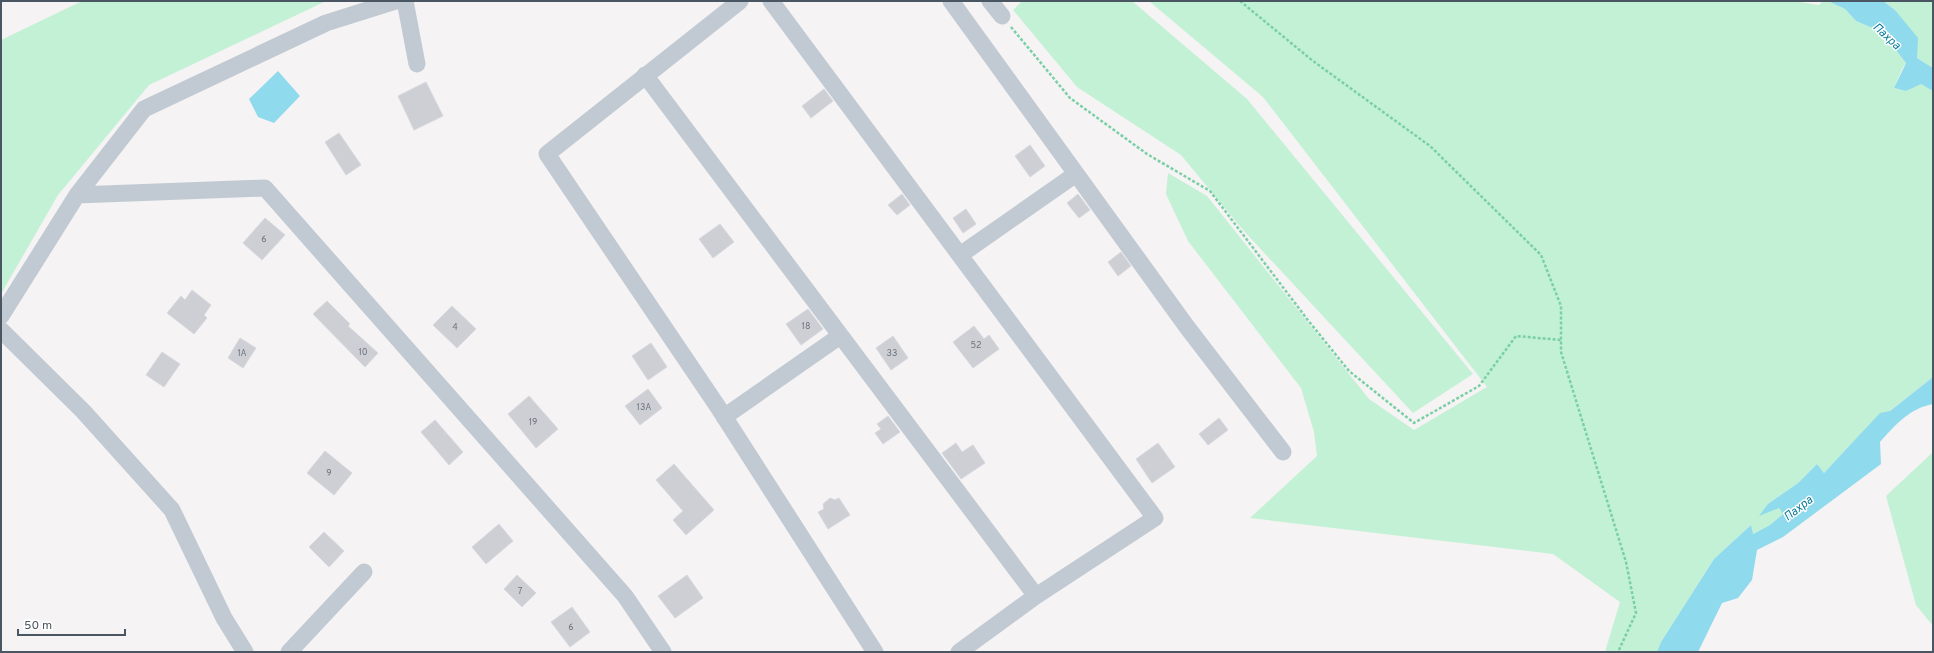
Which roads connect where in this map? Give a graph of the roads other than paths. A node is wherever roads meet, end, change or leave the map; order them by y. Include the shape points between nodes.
1 (396, 1) edge
2 (405, 1) edge
3 (740, 1) edge
4 (771, 1) edge
5 (951, 1) edge
6 (990, 1) edge
7 (1002, 16) road end
8 (417, 64) dead end
9 (645, 75) junction
10 (1076, 174) junction
11 (77, 195) junction
12 (960, 255) junction
13 (1, 316) edge
14 (1, 330) edge
15 (840, 336) junction
16 (724, 417) junction
17 (1283, 452) dead end
18 (364, 572) dead end
19 (1036, 596) junction
20 (245, 652) edge
21 (289, 652) edge
22 (663, 652) edge
23 (875, 652) edge
24 (959, 652) edge

1 - 11 street via 326,22 144,109
2 - 8 street
3 - 9 street
4 - 12 street
5 - 10 street
6 - 7 street
9 - 15 street
9 - 16 street via 547,154
10 - 12 street
10 - 17 street via 1187,327
11 - 13 street
11 - 22 street via 265,188 625,596
12 - 19 street via 1155,518
14 - 20 street via 83,412 172,510 224,618
15 - 16 street
15 - 19 street
16 - 23 street
18 - 21 street
19 - 24 street

